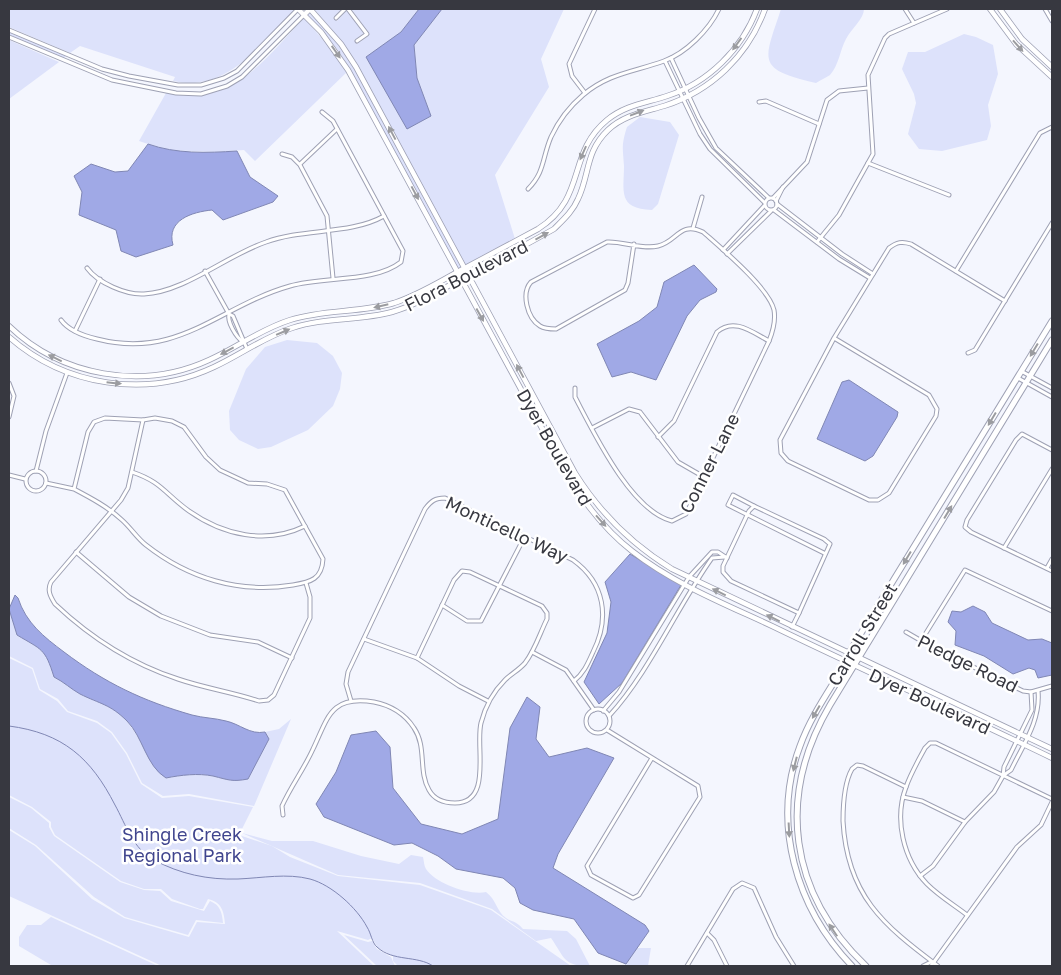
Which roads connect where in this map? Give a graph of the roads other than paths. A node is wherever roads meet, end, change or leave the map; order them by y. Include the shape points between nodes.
1 (298, 9) edge
2 (310, 9) edge
3 (347, 9) edge
4 (595, 9) edge
5 (718, 9) edge
6 (756, 9) edge
7 (765, 9) edge
8 (905, 9) edge
9 (948, 9) edge
10 (995, 9) edge
11 (1045, 9) edge
12 (304, 15) junction
13 (336, 18) dead end
14 (1052, 21) edge
15 (914, 23) junction
16 (9, 30) edge
17 (9, 37) edge
18 (357, 41) dead end
19 (258, 51) junction
20 (264, 57) junction
21 (671, 58) junction
22 (664, 61) junction
23 (1052, 67) edge
24 (677, 71) junction
25 (671, 74) junction
26 (1052, 78) edge
27 (212, 83) junction
28 (868, 88) junction
29 (686, 89) junction
30 (214, 91) junction
31 (679, 92) junction
32 (585, 94) junction
33 (688, 96) junction
34 (682, 99) junction
35 (759, 102) dead end
36 (322, 112) dead end
37 (698, 118) junction
38 (693, 121) junction
39 (819, 124) junction
40 (1052, 127) edge
41 (337, 129) junction
42 (282, 154) dead end
43 (731, 162) junction
44 (868, 163) junction
45 (300, 164) junction
46 (726, 166) junction
47 (528, 189) dead end
48 (949, 195) dead end
49 (702, 197) dead end
50 (774, 200) junction
51 (764, 204) junction
52 (772, 210) junction
53 (384, 216) junction
54 (1052, 223) edge
55 (693, 228) junction
56 (329, 229) junction
57 (821, 239) junction
58 (817, 242) junction
59 (634, 244) junction
60 (723, 250) junction
61 (727, 254) junction
62 (87, 268) dead end
63 (464, 268) junction
64 (204, 271) junction
65 (956, 271) junction
66 (457, 272) junction
67 (873, 274) junction
68 (468, 275) junction
69 (333, 278) junction
70 (870, 278) junction
71 (100, 279) junction
72 (461, 279) junction
73 (1005, 301) junction
74 (229, 314) junction
75 (61, 320) dead end
76 (1052, 321) edge
77 (9, 326) edge
78 (240, 328) junction
79 (75, 331) junction
80 (234, 331) junction
81 (9, 337) edge
82 (834, 338) junction
83 (1052, 340) edge
84 (770, 341) junction
85 (244, 342) junction
86 (248, 350) junction
87 (968, 353) dead end
88 (70, 364) junction
89 (1022, 371) junction
90 (67, 373) junction
91 (1030, 376) junction
92 (1017, 378) junction
93 (9, 383) edge
94 (1026, 383) junction
95 (575, 388) dead end
96 (1052, 388) edge
97 (1052, 397) edge
98 (530, 406) junction
99 (543, 414) junction
100 (9, 417) edge
101 (143, 420) junction
102 (592, 428) junction
103 (658, 437) junction
104 (1052, 450) edge
105 (1052, 469) edge
106 (36, 470) junction
107 (132, 472) junction
108 (9, 475) edge
109 (704, 478) junction
110 (25, 479) junction
111 (46, 483) junction
112 (74, 489) junction
113 (754, 506) junction
114 (112, 511) junction
115 (747, 515) junction
116 (305, 526) junction
117 (525, 536) junction
118 (1004, 548) junction
119 (76, 552) junction
120 (824, 554) junction
121 (726, 557) junction
122 (1052, 559) edge
123 (1047, 568) junction
124 (1052, 571) edge
125 (689, 577) junction
126 (695, 580) junction
127 (306, 583) junction
128 (685, 585) junction
129 (500, 586) junction
130 (692, 588) junction
131 (442, 605) junction
132 (1052, 611) edge
133 (799, 613) junction
134 (662, 621) junction
135 (669, 625) junction
136 (792, 627) junction
137 (906, 632) dead end
138 (364, 639) junction
139 (921, 641) junction
140 (532, 652) junction
141 (848, 654) junction
142 (292, 658) junction
143 (417, 658) junction
144 (859, 658) junction
145 (844, 661) junction
146 (854, 666) junction
147 (633, 668) junction
148 (640, 673) junction
149 (574, 681) junction
150 (1052, 686) edge
151 (1038, 691) junction
152 (1032, 692) junction
153 (351, 701) junction
154 (488, 701) junction
155 (594, 710) junction
156 (603, 711) junction
157 (609, 716) junction
158 (607, 730) junction
159 (1021, 734) junction
160 (1027, 737) junction
161 (1017, 741) junction
162 (1024, 744) junction
163 (1052, 749) edge
164 (652, 758) junction
165 (1052, 758) edge
166 (1003, 776) junction
167 (790, 781) junction
168 (799, 783) junction
169 (906, 787) junction
170 (903, 797) junction
171 (1052, 801) edge
172 (282, 815) dead end
173 (965, 822) junction
174 (920, 876) junction
175 (967, 916) junction
176 (706, 933) junction
177 (932, 962) junction
178 (687, 966) edge
179 (727, 966) edge
180 (794, 966) edge
181 (852, 966) edge
182 (866, 966) edge
183 (923, 966) edge
184 (931, 966) edge
185 (938, 966) edge

1 - 12 main road, Dyer Boulevard
1 - 19 street
2 - 12 main road
63 -> 2 main road, Dyer Boulevard via 356,67 341,44
3 - 13 street
3 - 18 street via 367,34
4 - 32 street via 569,64 572,76
5 - 21 street via 701,34
6 -> 29 main road, Flora Boulevard via 746,32 729,55
7 - 33 main road, Flora Boulevard via 752,38 734,62 713,81
8 - 15 street
9 - 15 street
10 - 23 main road
10 -> 26 main road via 1024,53
11 - 14 street
12 - 20 street
12 -> 66 main road, Dyer Boulevard via 348,70
15 - 28 street via 885,38 868,75
16 - 27 street via 115,73 178,85
17 - 30 street via 100,76 127,84 187,94
19 - 20 street
19 - 27 street via 237,71
20 - 30 street via 242,77
21 - 22 street
21 - 24 street
22 - 25 street
22 - 32 street via 618,74
24 - 25 street
24 - 29 street
25 - 31 street
27 - 30 street
28 - 39 street via 832,95 827,100
28 - 44 street via 874,148
29 - 31 main road, Flora Boulevard
29 - 33 street
31 - 34 street
31 -> 63 main road, Flora Boulevard via 633,106 606,121 585,148 571,192 558,214 538,229
32 - 47 street via 558,123 541,173
33 - 34 main road, Flora Boulevard
33 - 37 street
34 - 38 street
68 -> 34 main road, Flora Boulevard via 554,229 561,222 578,200 594,148 613,126 626,118
35 - 39 street via 766,101
36 - 41 street via 331,118
37 - 38 street
37 - 43 street via 716,148
38 - 46 street via 710,149
39 - 50 street via 808,162
40 - 65 street via 1040,133
41 - 45 street
41 - 53 street
42 - 45 street
43 - 46 street
43 - 50 street
44 - 48 street
44 - 57 street via 839,215
45 - 56 street via 325,212
46 - 51 street
49 - 55 street
50 - 51 street
50 - 52 street
50 - 57 street
51 - 52 street
51 - 60 street
52 - 58 street
52 - 61 street
53 - 56 street via 361,226
53 - 69 street via 403,251 401,262 368,275
54 - 73 street
55 - 59 street via 681,231 656,247
55 - 60 street, Conner Lane via 703,232
56 - 64 street via 266,241
56 - 69 street
57 - 58 street
57 - 67 street
58 - 70 street
59 - 59 street via 628,283 621,295 556,329 536,323 524,299 531,282 598,246 616,242
60 - 61 street, Conner Lane
61 - 84 street, Conner Lane via 768,298 775,319
62 - 71 street
63 - 66 main road, Flora Boulevard
63 - 68 main road, Dyer Boulevard
64 - 71 street via 173,287 147,294 131,293
64 - 74 street
65 - 67 street via 904,242 889,248
65 - 73 street
66 - 72 main road, Dyer Boulevard
66 -> 85 main road, Flora Boulevard via 405,299 373,308 326,311 299,317
67 - 70 street
68 - 72 main road, Flora Boulevard
99 -> 68 main road, Dyer Boulevard
69 - 74 street via 281,289
70 - 82 street
71 - 79 street
86 -> 72 main road, Flora Boulevard via 304,324 400,309
72 -> 98 main road, Dyer Boulevard
73 - 87 street via 975,350
74 - 78 street via 234,316
74 - 79 street via 190,333 155,343 115,342
74 - 80 street
75 - 79 street
76 -> 89 main road, Carroll Street
88 -> 77 main road, Flora Boulevard via 38,348
78 - 80 street
78 - 85 street
80 - 85 street
81 - 90 main road, Flora Boulevard via 36,357
82 - 82 street via 780,440 781,453 788,460 869,500 878,500 889,493 936,416 937,409 929,395
83 - 91 main road, Carroll Street
84 - 103 street via 735,324 716,332 674,421
84 - 109 street, Conner Lane
85 - 86 street
85 -> 88 main road, Flora Boulevard via 197,365 157,375 111,375
90 -> 86 main road, Flora Boulevard via 109,383 157,383 204,371
88 - 90 main road
89 - 91 street
89 - 92 main road, Carroll Street
90 - 106 street
91 - 94 main road, Carroll Street
91 - 96 street
92 - 94 street
92 -> 141 main road, Carroll Street
93 - 100 street via 14,396
94 - 97 street
144 -> 94 main road, Carroll Street
95 - 102 street, Conner Lane via 575,397
98 - 99 main road
98 -> 128 main road, Dyer Boulevard via 568,478 602,522 638,555
99 - 125 main road, Dyer Boulevard via 575,473 608,517 654,558
101 - 107 street
101 - 112 street via 105,418 94,422 88,432
101 - 116 street via 172,421 184,427 220,470 248,483 267,484 284,490
102 - 103 street via 623,411 634,409 646,417
102 - 109 street, Conner Lane via 624,481 662,519 672,521 686,514
103 - 109 street via 678,462
104 - 118 street via 1022,434 967,520 965,527
105 - 118 street
106 - 110 street
106 - 111 street via 44,475
107 - 114 street via 128,488
107 - 116 street via 151,478 188,510 227,530 269,536 290,533
108 - 110 street
110 - 111 street via 33,491 41,490
111 - 112 street
112 - 114 street
113 - 115 street
113 - 115 street via 733,495 728,505
113 - 120 street via 824,538 830,544
114 - 119 street
114 - 127 street via 144,544 208,580 258,588
115 - 120 street
115 - 121 street
116 - 127 street via 323,559 320,575
117 - 129 street
117 - 138 street, Monticello Way via 445,498 430,502
117 - 149 street, Monticello Way via 582,566 596,584 602,599 604,613 599,640 584,671
118 - 123 street
119 - 142 street via 129,597 161,616 210,635 258,642
119 - 142 street via 48,587 55,604 104,644 148,668 179,680 259,701 274,695
120 - 133 street via 820,570
121 - 125 street via 712,552
121 - 126 street via 712,558
121 - 133 street via 723,566 725,577
122 - 123 street
123 - 124 street
125 - 126 main road, Dyer Boulevard
125 - 128 street
126 - 130 street
136 -> 126 main road, Dyer Boulevard
127 - 142 street via 310,618
128 - 130 main road, Dyer Boulevard
128 - 134 street
129 - 131 street via 462,571
129 - 131 street via 482,621 467,621
129 - 140 street via 542,606 547,613
130 - 135 street
130 - 145 main road, Dyer Boulevard
131 - 143 street
132 - 139 street via 964,570
133 - 136 street
134 - 135 street
134 - 147 street
135 - 148 street
136 - 141 main road, Dyer Boulevard
137 - 139 street, Pledge Road
138 - 143 street
138 - 153 street, Monticello Way via 347,677
139 - 152 street, Pledge Road via 1015,687
140 - 149 street via 559,665
140 - 154 street
141 - 144 main road, Dyer Boulevard
141 - 145 main road, Carroll Street
143 - 154 street via 458,686
144 - 146 main road, Carroll Street
144 - 159 main road, Dyer Boulevard
145 - 146 main road, Dyer Boulevard
145 -> 167 main road, Carroll Street via 806,730
146 - 161 main road, Dyer Boulevard
146 - 168 main road, Carroll Street via 820,723
147 - 148 street
147 - 156 street
148 - 157 street
149 - 155 street
150 - 151 street, Pledge Road
151 - 152 street, Pledge Road
151 - 160 street, Pledge Road via 1038,712
152 - 159 street, Pledge Road via 1032,710
153 - 154 street via 386,705 409,721 419,735 425,782 430,792 441,801 457,803 474,794 479,785 479,734
153 - 172 street via 333,710 324,720 313,750 282,806
155 - 156 street
155 - 158 street via 585,717 586,724 595,732
156 - 157 street
157 - 158 street
158 - 164 street
159 - 160 main road, Dyer Boulevard
159 - 161 street, Pledge Road
160 - 162 street, Pledge Road
160 - 163 main road, Dyer Boulevard
161 - 162 main road, Dyer Boulevard
161 - 166 street, Pledge Road via 1004,766
162 - 165 main road, Dyer Boulevard
162 - 166 street, Pledge Road via 1011,770
164 - 164 street via 698,786 700,793 639,895 633,898 592,875 587,866
166 - 169 street via 933,743 925,748
166 - 171 street
166 - 173 street via 994,792
167 - 168 main road
167 -> 181 main road, Carroll Street via 789,837 797,877 824,932
182 -> 168 main road, Carroll Street via 833,929 808,881 797,821
169 - 170 street
169 - 177 street via 863,766 854,767 844,800 845,842 854,874 872,908 891,930
170 - 173 street via 922,801
170 - 174 street via 900,819 903,840
171 - 175 street via 1041,825 1017,847
173 - 174 street via 933,866
174 - 175 street
175 - 177 street
176 - 178 street
176 - 179 street via 714,940
176 - 180 street via 738,883 748,884 754,888 776,937
177 - 183 street
177 - 184 street
177 - 185 street

